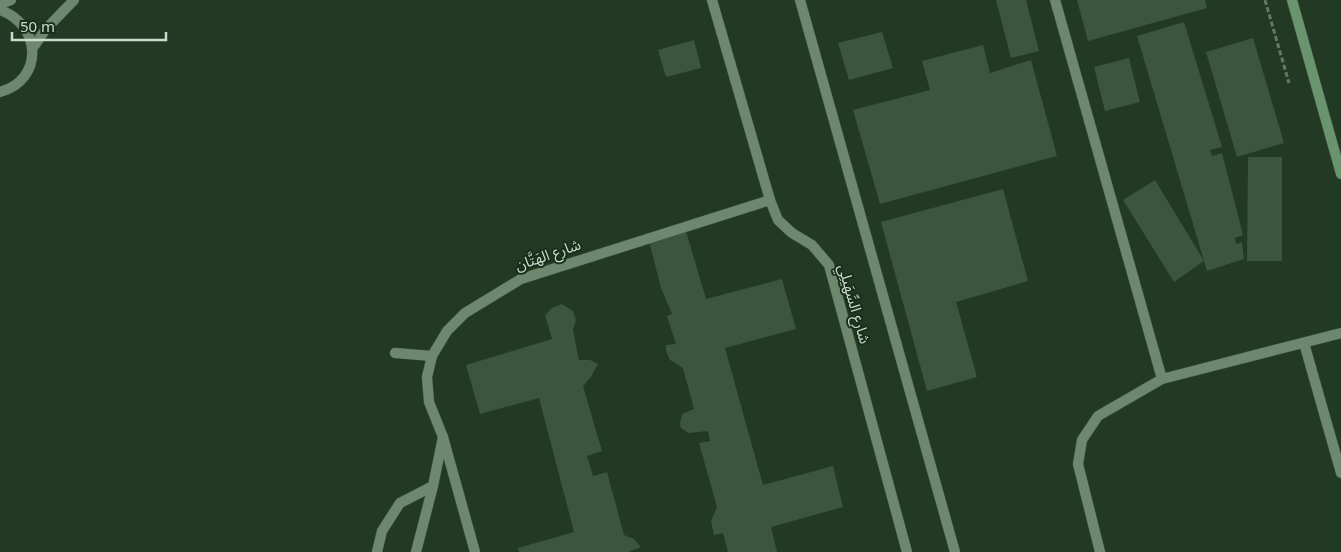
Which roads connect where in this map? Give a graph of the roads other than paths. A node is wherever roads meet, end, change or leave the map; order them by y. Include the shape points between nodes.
1 (11, 0) edge
2 (74, 0) edge
3 (712, 0) edge
4 (800, 0) edge
5 (1055, 0) edge
6 (1292, 0) edge
7 (0, 4) edge
8 (0, 10) edge
9 (32, 49) junction
10 (1, 93) edge
11 (1341, 174) edge
12 (770, 200) junction
13 (1341, 333) edge
14 (1304, 343) junction
15 (394, 353) dead end
16 (432, 356) junction
17 (1162, 379) junction
18 (442, 437) junction
19 (1341, 473) edge
20 (433, 486) junction
21 (377, 552) edge
22 (416, 552) edge
23 (475, 552) edge
24 (907, 552) edge
25 (955, 552) edge
26 (1100, 552) edge

1 - 7 street
2 - 9 street
3 - 12 street, شارع السِّهَيلِي
4 - 25 street
5 - 17 street
6 - 11 main road
8 - 9 street via 22,24
9 - 10 street via 25,76
12 - 16 street, شارع الهَتَّان via 521,279 465,313 447,331
12 - 24 street, شارع السِّهَيلِي via 778,220 812,245 828,265
13 - 14 street
14 - 17 street
14 - 19 street
15 - 16 street
16 - 18 street, شارع الهَتَّان via 427,377 429,402
17 - 26 street via 1098,416 1082,440 1078,464
18 - 20 street
18 - 23 street, شارع الهَتَّان
20 - 21 street via 400,503 382,531
20 - 22 street

